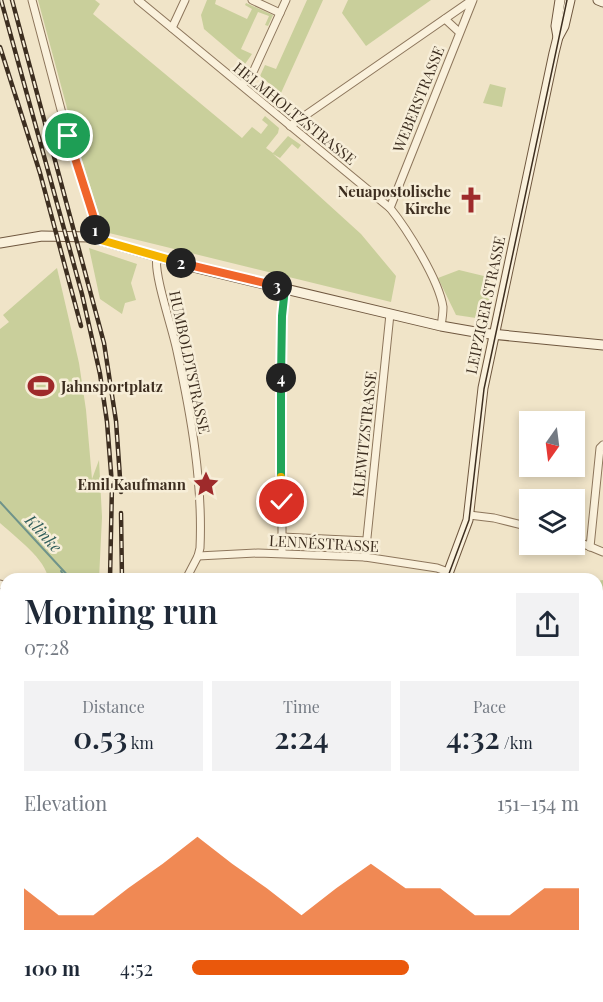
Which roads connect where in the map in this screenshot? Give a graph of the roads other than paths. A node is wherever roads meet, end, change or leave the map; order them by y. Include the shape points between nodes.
1 (32, 0) edge
2 (138, 0) edge
3 (185, 0) edge
4 (252, 0) edge
5 (286, 0) edge
6 (472, 0) edge
7 (560, 0) edge
8 (570, 0) edge
9 (598, 0) edge
10 (603, 2) edge
11 (280, 13) junction
12 (445, 19) junction
13 (172, 28) junction
14 (459, 32) junction
15 (558, 37) junction
16 (242, 85) junction
17 (290, 126) junction
18 (390, 208) junction
19 (94, 238) junction
20 (0, 243) edge
21 (157, 257) junction
22 (285, 288) junction
23 (390, 314) junction
24 (441, 326) junction
25 (494, 333) junction
26 (603, 345) edge
27 (603, 445) edge
28 (469, 514) junction
29 (519, 524) edge
30 (282, 537) junction
31 (367, 541) junction
32 (585, 545) edge
33 (590, 547) junction
34 (603, 552) edge
35 (282, 554) junction
36 (198, 556) junction
37 (365, 557) junction
38 (189, 573) edge
39 (443, 573) edge
40 (448, 573) edge

1 - 19 street via 95,221
2 - 13 street, HELMHOLTZSTRASSE
3 - 13 street
4 - 11 street
5 - 11 street
6 - 12 street
6 - 14 street, WEBERSTRASSE
7 - 15 main road, LEIPZIGER STRASSE
8 - 15 main road, LEIPZIGER STRASSE
9 - 10 main road
11 - 16 street via 254,70
12 - 14 street
12 - 17 street
13 - 16 street, HELMHOLTZSTRASSE
14 - 18 street, WEBERSTRASSE
15 - 25 main road, LEIPZIGER STRASSE
16 - 17 street, HELMHOLTZSTRASSE
17 - 18 street, HELMHOLTZSTRASSE
18 - 24 street, HELMHOLTZSTRASSE via 428,270 442,306
19 - 20 main road via 42,236
19 - 21 main road
21 - 22 main road
21 - 36 street, HUMBOLDTSTRASSE via 192,431 199,489
22 - 23 main road
22 - 30 street
23 - 24 main road
23 - 31 street, KLEWITZSTRASSE
24 - 25 main road
25 - 26 main road
25 - 28 main road, LEIPZIGER STRASSE via 481,398
27 - 33 street
28 - 29 street
28 - 40 main road, LEIPZIGER STRASSE
30 - 31 street, LENNÉSTRASSE
30 - 35 street
31 - 37 street, KLEWITZSTRASSE
32 - 33 street
33 - 34 street
35 - 36 street, LENNÉSTRASSE
35 - 37 street, LENNÉSTRASSE
36 - 38 street, HUMBOLDTSTRASSE
37 - 39 street, LENNÉSTRASSE via 437,568

